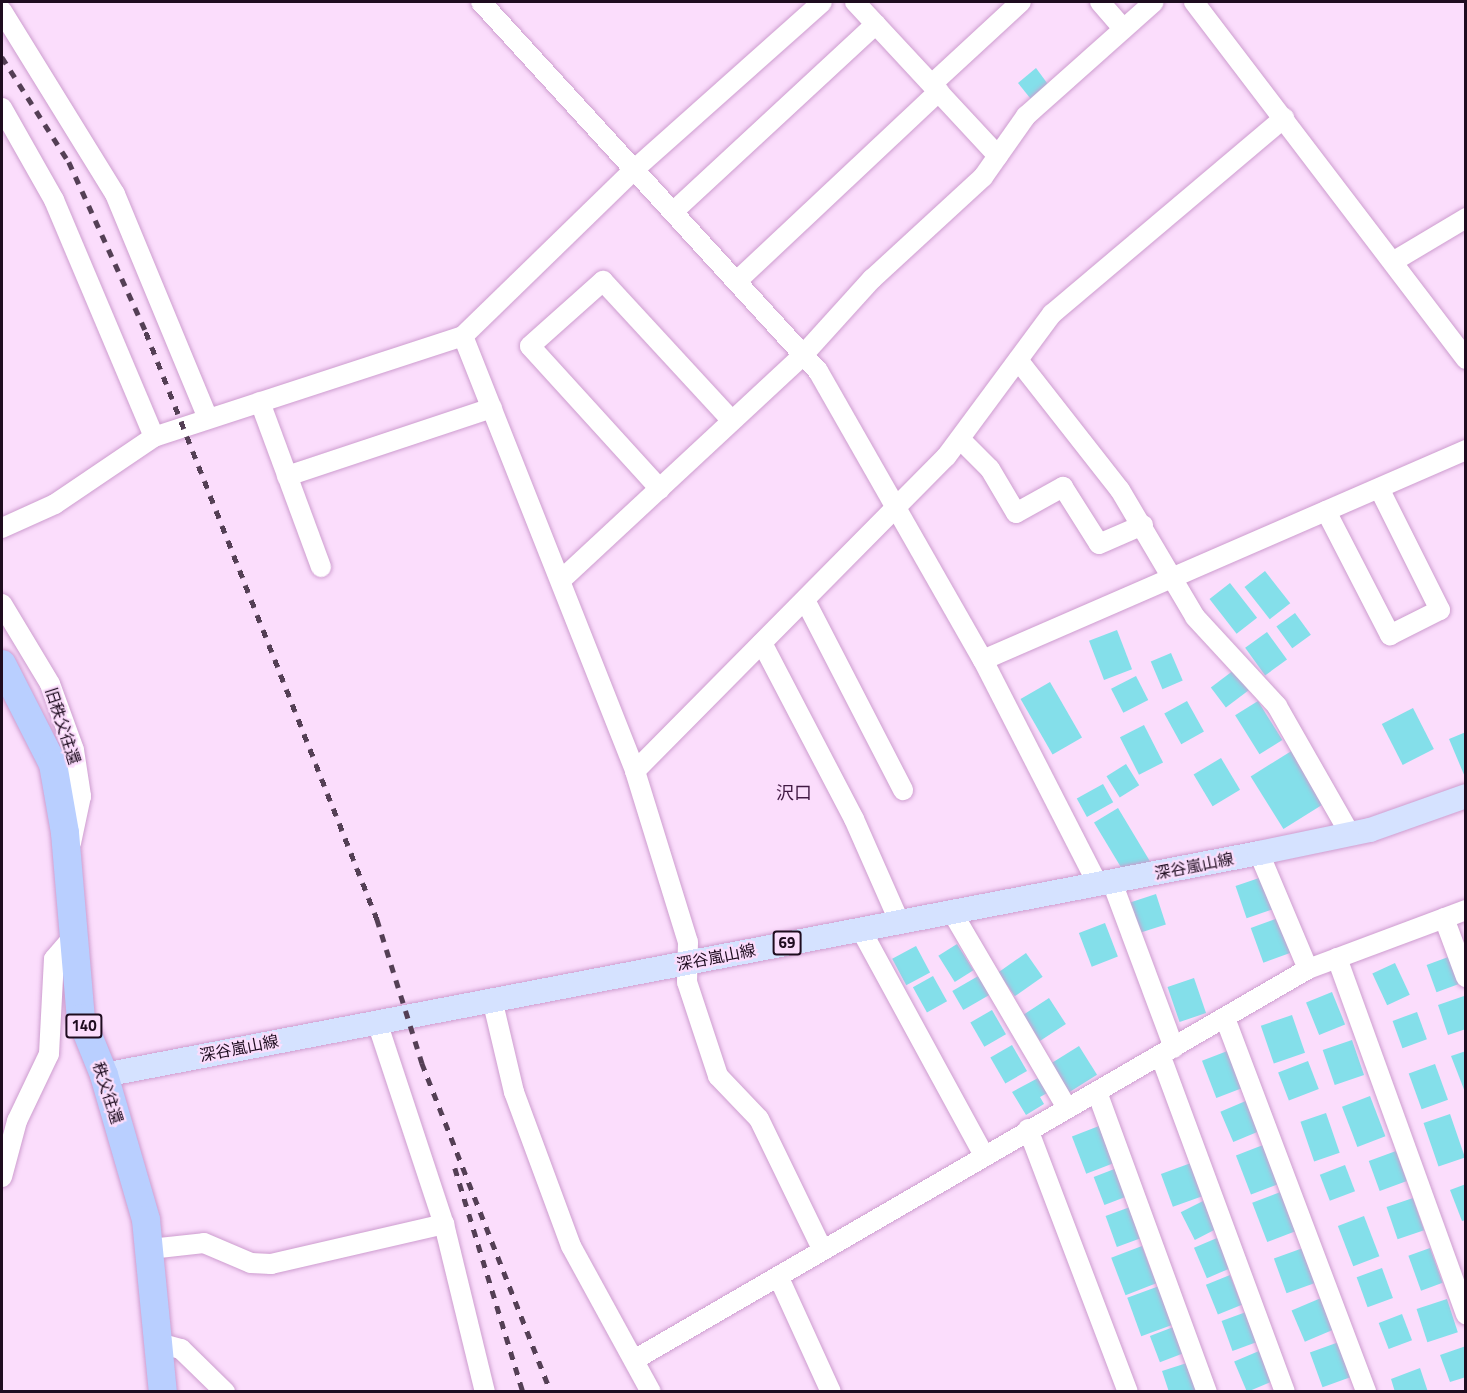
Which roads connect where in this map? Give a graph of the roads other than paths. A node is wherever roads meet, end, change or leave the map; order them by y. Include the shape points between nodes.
1 (481, 2) edge
2 (822, 2) edge
3 (855, 2) edge
4 (1021, 2) edge
5 (1100, 2) edge
6 (1154, 2) edge
7 (1194, 2) edge
8 (2, 11) edge
9 (876, 24) junction
10 (1123, 28) junction
11 (935, 88) junction
12 (1284, 118) junction
13 (4, 119) edge
14 (998, 156) junction
15 (636, 168) junction
16 (674, 211) junction
17 (1466, 218) edge
18 (1394, 261) junction
19 (737, 281) junction
20 (463, 336) junction
21 (803, 355) junction
22 (1466, 359) edge
23 (1018, 360) junction
24 (260, 402) junction
25 (492, 408) junction
26 (208, 419) junction
27 (732, 421) junction
28 (154, 437) junction
29 (960, 439) junction
30 (1466, 450) edge
31 (287, 476) junction
32 (1379, 488) junction
33 (660, 489) junction
34 (893, 511) junction
35 (1326, 511) junction
36 (1143, 525) junction
37 (2, 528) edge
38 (321, 567) dead end
39 (1176, 576) junction
40 (561, 580) junction
41 (805, 600) junction
42 (2, 604) edge
43 (762, 643) junction
44 (983, 660) junction
45 (2, 664) edge
46 (635, 771) junction
47 (903, 790) dead end
48 (1466, 796) edge
49 (1350, 834) junction
50 (1259, 853) junction
51 (67, 859) junction
52 (1105, 883) junction
53 (1466, 910) edge
54 (952, 912) junction
55 (1444, 918) junction
56 (899, 921) junction
57 (860, 928) junction
58 (73, 937) junction
59 (1337, 958) junction
60 (688, 962) junction
61 (1308, 969) junction
62 (1466, 977) edge
63 (492, 999) junction
64 (1224, 1018) junction
65 (377, 1022) junction
66 (1168, 1052) junction
67 (104, 1074) junction
68 (1096, 1092) junction
69 (1067, 1108) junction
70 (1028, 1129) junction
71 (983, 1154) junction
72 (2, 1177) edge
73 (444, 1224) junction
74 (150, 1249) junction
75 (822, 1249) junction
76 (778, 1278) junction
77 (1466, 1314) edge
78 (162, 1344) junction
79 (634, 1360) junction
80 (163, 1392) edge
81 (225, 1392) edge
82 (485, 1392) edge
83 (651, 1392) edge
84 (831, 1392) edge
85 (1128, 1392) edge
86 (1207, 1392) edge
87 (1285, 1392) edge
88 (1366, 1392) edge

1 - 15 street
2 - 15 street
3 - 9 street
4 - 11 street
5 - 10 street
6 - 10 street
7 - 12 street
8 - 26 street via 115,194
9 - 11 street
9 - 16 street
10 - 14 street via 1026,116
11 - 14 street
11 - 19 street
12 - 18 street
12 - 23 street via 1052,314
13 - 28 street via 54,200
14 - 21 street via 983,177 872,279
15 - 16 street
15 - 20 street
16 - 19 street
17 - 18 street
18 - 22 street
19 - 21 street
20 - 24 street
20 - 25 street
21 - 27 street
21 - 34 street via 818,371
23 - 29 street
23 - 36 street
24 - 26 street
24 - 31 street
25 - 31 street
25 - 40 street
26 - 28 street
27 - 33 street
27 - 33 street via 603,281 530,346
28 - 37 street via 55,504
29 - 34 street
29 - 36 street via 990,469 1016,513 1063,486 1099,544
30 - 32 street
31 - 38 street
32 - 35 street
32 - 35 street via 1440,610 1390,635
33 - 40 street
34 - 41 street
34 - 44 street
35 - 39 street
36 - 39 street
39 - 44 street
39 - 49 street via 1195,616 1277,706
40 - 46 street
41 - 43 street
41 - 47 street
42 - 51 street, 旧秩父往還 via 50,684 74,750 81,796
43 - 46 street
43 - 56 street via 854,819
44 - 52 street
45 - 51 highway, 秩父往還 / 140 via 53,764
46 - 60 street via 688,942
48 - 49 main road, 深谷嵐山線 / 69
49 - 50 main road, 深谷嵐山線 / 69
50 - 52 main road, 深谷嵐山線 / 69
50 - 61 street
51 - 58 highway, 秩父往還 / 140
52 - 54 main road, 深谷嵐山線 / 69
52 - 66 street
53 - 55 street
54 - 56 main road, 深谷嵐山線 / 69
54 - 69 street
55 - 59 street
55 - 62 street
56 - 57 main road, 深谷嵐山線 / 69
57 - 60 main road, 深谷嵐山線 / 69
57 - 71 street
58 - 67 highway, 秩父往還 / 140 via 81,1018
58 - 72 street via 54,959 49,1054 17,1121
59 - 61 street
59 - 77 street
60 - 63 main road, 深谷嵐山線 / 69
60 - 75 street via 687,982 718,1076 759,1119
61 - 64 street
63 - 65 main road, 深谷嵐山線 / 69
63 - 79 street via 513,1092 571,1246
64 - 66 street
64 - 88 street
65 - 67 main road, 深谷嵐山線 / 69
65 - 73 street
66 - 68 street
66 - 87 street
67 - 74 highway, 秩父往還 / 140
68 - 69 street
68 - 86 street
69 - 70 street
70 - 71 street
70 - 85 street
71 - 75 street
73 - 74 street via 271,1263 251,1263 204,1243
73 - 82 street
74 - 78 highway, 秩父往還 / 140
75 - 76 street
76 - 79 street
76 - 84 street
78 - 80 highway, 秩父往還 / 140
78 - 81 street via 181,1349
79 - 83 street

